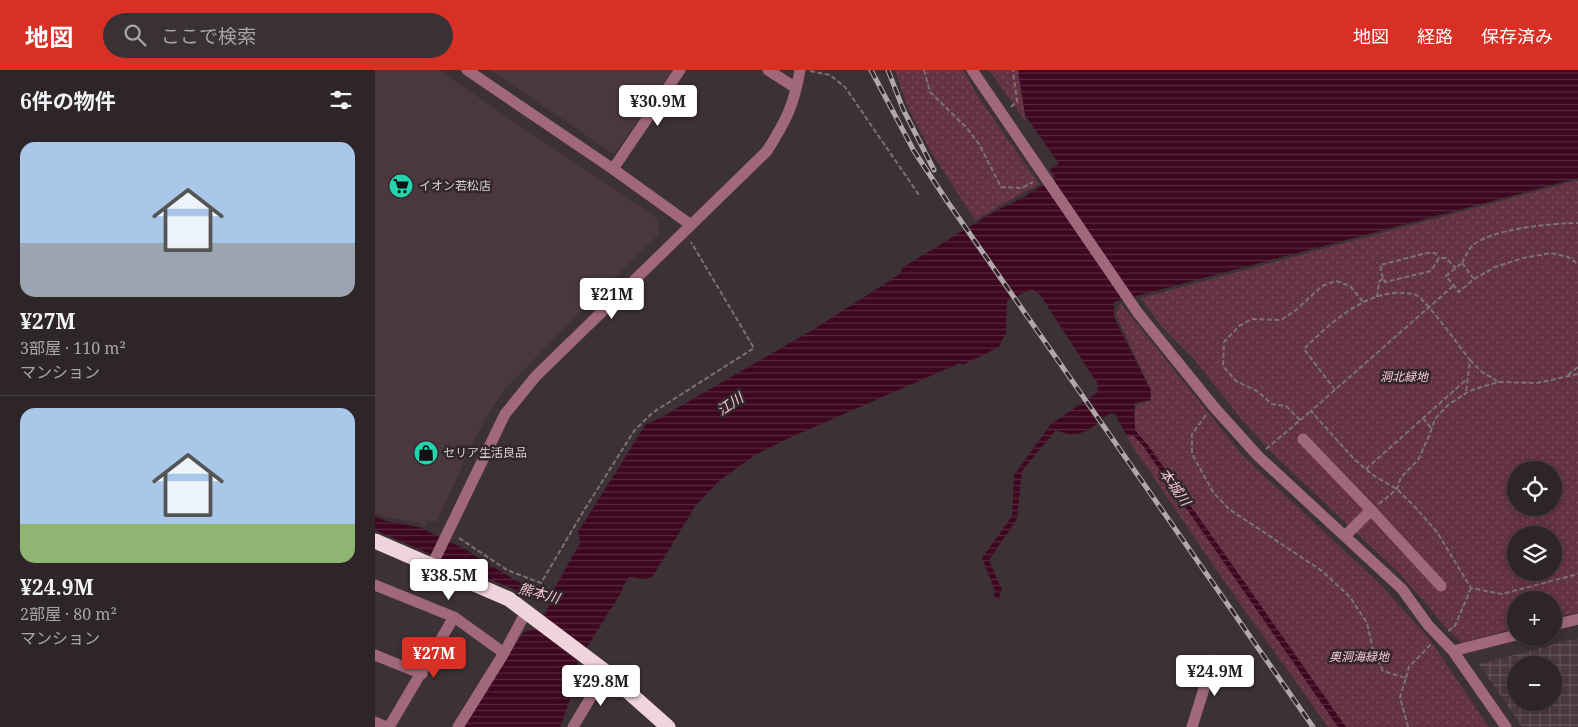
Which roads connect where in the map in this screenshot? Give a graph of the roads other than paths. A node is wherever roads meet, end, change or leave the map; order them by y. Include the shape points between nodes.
1 (467, 70) edge
2 (680, 70) edge
3 (768, 70) edge
4 (800, 70) edge
5 (972, 70) edge
6 (796, 88) junction
7 (613, 169) junction
8 (691, 225) junction
9 (1303, 439) dead end
10 (1371, 510) junction
11 (1345, 536) junction
12 (375, 541) edge
13 (432, 565) junction
14 (375, 585) edge
15 (1441, 586) dead end
16 (529, 614) junction
17 (454, 617) junction
18 (1578, 619) edge
19 (1562, 623) edge
20 (1507, 637) edge
21 (1453, 651) junction
22 (504, 653) junction
23 (375, 655) edge
24 (1213, 660) dead end
25 (603, 670) junction
26 (421, 674) junction
27 (375, 722) edge
28 (388, 727) edge
29 (458, 727) edge
30 (573, 727) edge
31 (668, 727) edge
32 (1192, 727) edge
33 (1506, 727) edge

1 - 7 street
2 - 7 street
3 - 6 street
4 - 6 street
5 - 11 street via 1038,179 1214,407 1258,456
6 - 8 street via 782,128 767,150
7 - 8 street
8 - 13 street via 536,376 505,414
9 - 10 street
10 - 11 street
10 - 15 street
11 - 21 street via 1402,589 1428,625
12 - 13 highway
13 - 16 highway via 509,598
14 - 17 street
16 - 22 street
16 - 25 highway
17 - 22 street
17 - 26 street
18 - 19 street
20 - 21 street
21 - 33 street
22 - 29 street
23 - 26 street
24 - 32 street
25 - 30 street
25 - 31 highway
26 - 28 street
27 - 28 street

